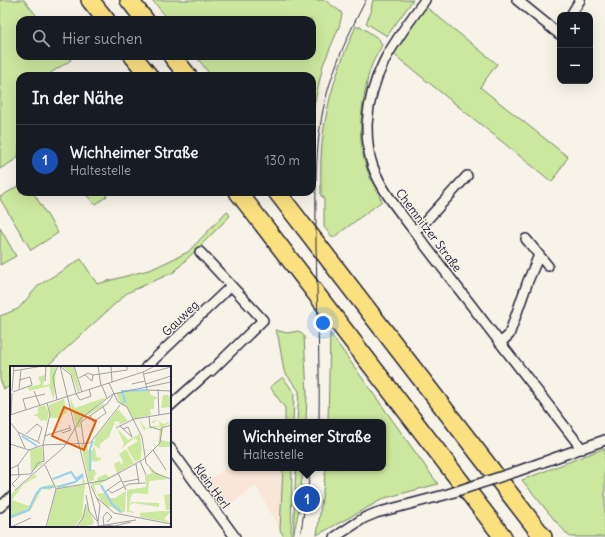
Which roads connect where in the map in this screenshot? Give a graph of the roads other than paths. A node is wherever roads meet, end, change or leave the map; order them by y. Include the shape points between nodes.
1 (90, 0) edge
2 (129, 0) edge
3 (425, 0) edge
4 (517, 0) edge
5 (580, 0) edge
6 (573, 12) edge
7 (103, 16) edge
8 (142, 16) edge
9 (557, 32) edge
10 (136, 60) edge
11 (175, 60) edge
12 (146, 72) edge
13 (185, 72) edge
14 (467, 176) dead end
15 (241, 196) edge
16 (280, 196) edge
17 (414, 231) junction
18 (526, 239) dead end
19 (200, 252) dead end
20 (539, 255) junction
21 (548, 266) dead end
22 (231, 286) junction
23 (500, 343) junction
24 (147, 366) edge
25 (171, 405) edge
26 (605, 440) edge
27 (171, 449) edge
28 (582, 449) junction
29 (10, 498) edge
30 (0, 507) edge
31 (236, 537) edge
32 (335, 537) edge
33 (503, 537) edge
34 (543, 537) edge

1 - 7 highway
2 - 8 highway
3 - 17 street, Chemnitzer Straße via 380,67 368,109 367,137 373,167 388,197
4 - 9 street
5 - 6 street
10 - 12 highway
11 - 13 highway
14 - 17 street
15 - 33 highway
16 - 34 highway
17 - 23 street, Chemnitzer Straße
18 - 20 street
19 - 22 street
20 - 21 street
20 - 23 street via 509,335
22 - 24 street, Gauweg
22 - 25 street via 263,320 211,371
23 - 28 street, Chemnitzer Straße
26 - 28 street
27 - 31 street, Klein Herl
28 - 32 street, bridge via 448,494 376,513
29 - 30 street

